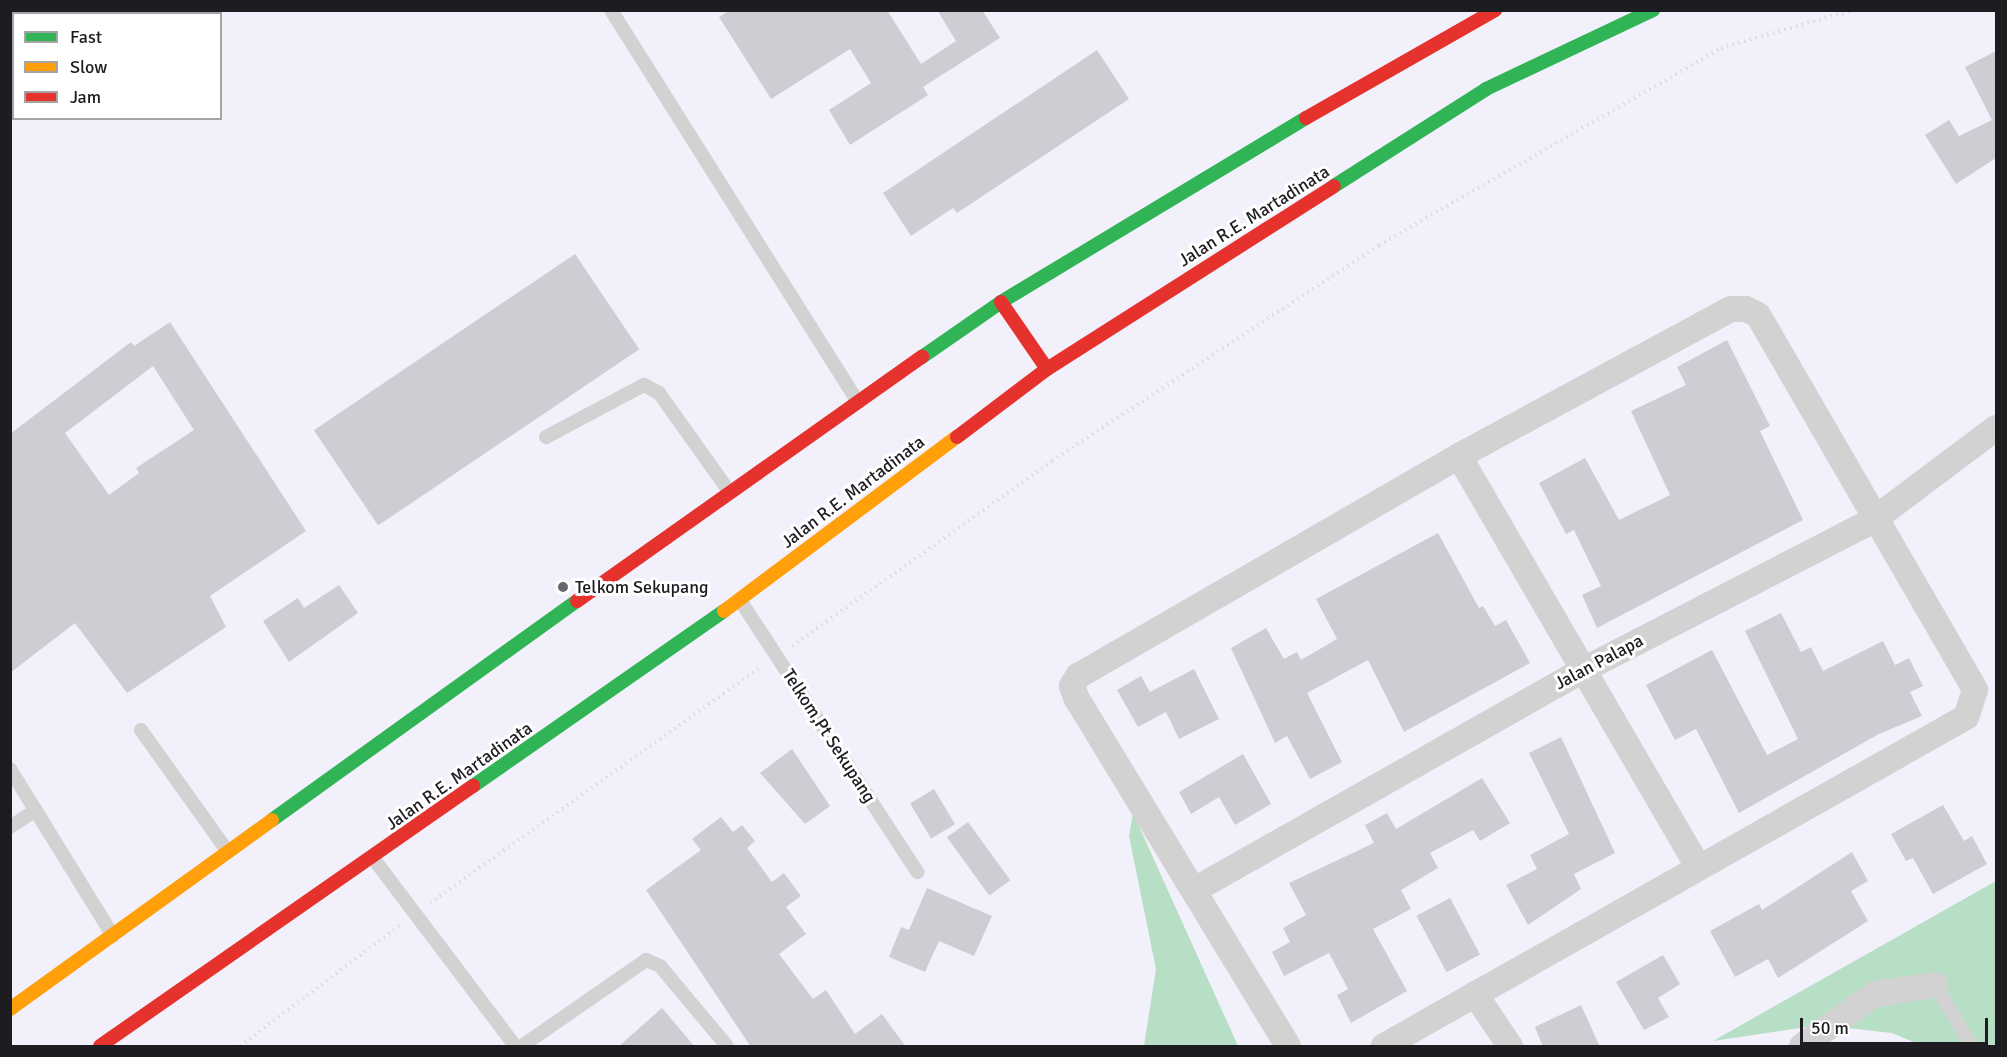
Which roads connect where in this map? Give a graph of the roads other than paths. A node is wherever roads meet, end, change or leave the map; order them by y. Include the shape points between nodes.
1 (611, 10) edge
2 (1495, 10) edge
3 (1653, 10) edge
4 (1001, 302) junction
5 (1047, 369) junction
6 (857, 400) junction
7 (1996, 428) edge
8 (546, 437) dead end
9 (1460, 456) junction
10 (729, 490) junction
11 (1872, 521) junction
12 (740, 600) junction
13 (1585, 669) junction
14 (141, 730) dead end
15 (10, 769) edge
16 (36, 810) junction
17 (10, 827) edge
18 (228, 852) junction
19 (373, 858) junction
20 (1697, 866) junction
21 (917, 873) dead end
22 (1196, 889) junction
23 (113, 936) junction
24 (1935, 985) joint
25 (1475, 994) junction
26 (10, 1009) edge
27 (100, 1047) edge
28 (514, 1047) edge
29 (522, 1047) edge
30 (727, 1047) edge
31 (1288, 1047) edge
32 (1384, 1047) edge
33 (1510, 1047) edge
34 (1802, 1047) edge
35 (1972, 1047) edge

1 - 6 lane
2 - 4 highway via 1447,33
3 - 5 highway, Jalan R.E. Martadinata via 1486,89
4 - 5 highway
4 - 6 highway
5 - 12 highway, Jalan R.E. Martadinata
6 - 10 highway
7 - 11 street, Jalan Palapa
8 - 10 lane via 644,385 659,393
9 - 11 street via 1731,309 1746,309 1758,315
9 - 13 street
9 - 22 street via 1078,676 1072,686 1076,697
10 - 18 highway
11 - 13 street, Jalan Palapa
11 - 20 street via 1975,690 1966,717
12 - 19 highway, Jalan R.E. Martadinata
12 - 21 lane, Telkom,Pt Sekupang
13 - 20 street
13 - 22 street, Jalan Palapa
14 - 18 lane
15 - 16 lane
16 - 17 lane
16 - 23 lane
18 - 23 highway
19 - 27 highway, Jalan R.E. Martadinata
19 - 28 lane via 412,916
20 - 25 street
22 - 31 street
23 - 26 highway
24 - 34 street via 1875,994
24 - 35 lane
25 - 32 street
25 - 33 street
29 - 30 lane via 646,960 660,966

